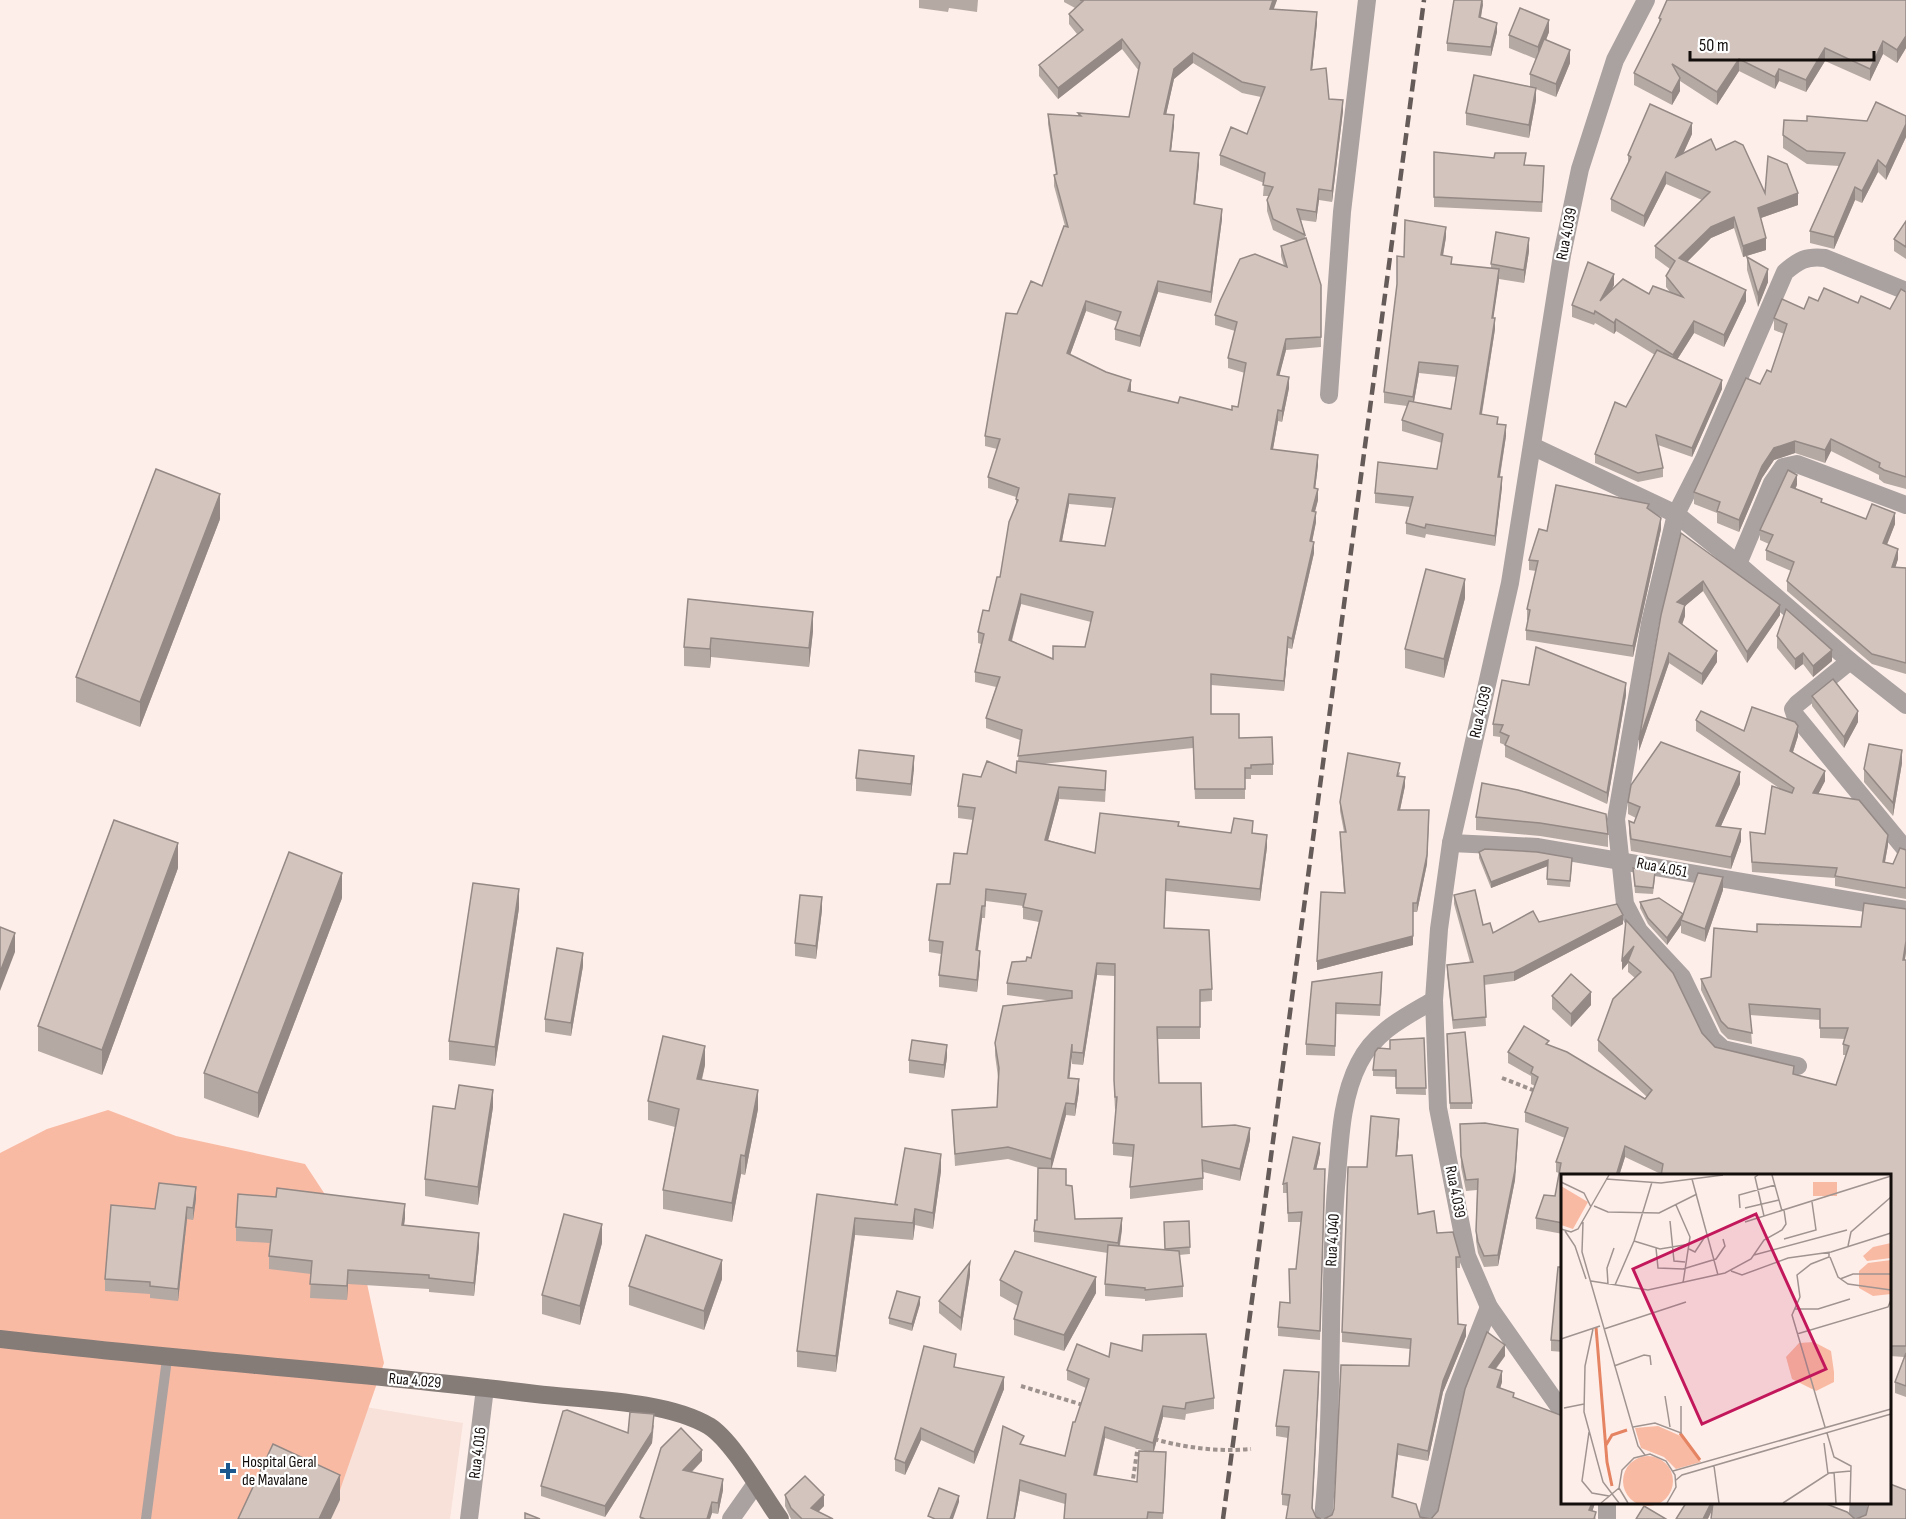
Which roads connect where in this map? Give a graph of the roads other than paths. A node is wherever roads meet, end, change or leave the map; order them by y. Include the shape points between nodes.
1 (1367, 0) edge
2 (1646, 0) edge
3 (1906, 291) edge
4 (1329, 395) dead end
5 (1532, 446) junction
6 (1906, 505) edge
7 (1676, 514) junction
8 (1738, 564) junction
9 (1850, 661) junction
10 (1904, 698) edge
11 (1451, 843) junction
12 (1906, 850) edge
13 (1622, 860) junction
14 (1906, 910) edge
15 (1434, 999) junction
16 (1798, 1066) dead end
17 (1489, 1307) junction
18 (0, 1339) edge
19 (167, 1359) junction
20 (485, 1388) junction
21 (1561, 1409) edge
22 (755, 1485) junction
23 (1859, 1504) edge
24 (146, 1519) edge
25 (469, 1519) edge
26 (731, 1519) edge
27 (780, 1519) edge
28 (1323, 1519) edge
29 (1426, 1519) edge
30 (1857, 1519) edge

1 - 4 street via 1342,212
2 - 5 street, Rua 4.039 via 1615,60 1580,169 1562,255
3 - 7 street via 1825,258 1800,259 1785,272
5 - 7 street
5 - 11 street, Rua 4.039 via 1510,583
6 - 8 street via 1797,464 1783,466
7 - 8 street
7 - 13 street via 1650,623 1616,819
8 - 9 street
9 - 10 street
9 - 12 street via 1793,709
11 - 13 street, Rua 4.051 via 1528,846
11 - 15 street, Rua 4.039
13 - 14 street, Rua 4.051
13 - 16 street via 1625,904 1639,931 1682,977 1712,1039 1723,1049
15 - 17 street, Rua 4.039 via 1438,1108 1467,1256
15 - 28 street, Rua 4.040 via 1379,1033 1359,1063 1347,1098 1332,1247 1330,1438
17 - 21 street, Rua 4.039
17 - 29 street via 1454,1396
18 - 19 street, Rua 4.029
19 - 20 street, Rua 4.029
19 - 24 lane
20 - 22 street, Rua 4.029 via 680,1413 710,1427 732,1448
20 - 25 street, Rua 4.016
22 - 26 street
22 - 27 street, Rua 4.029
23 - 30 street

